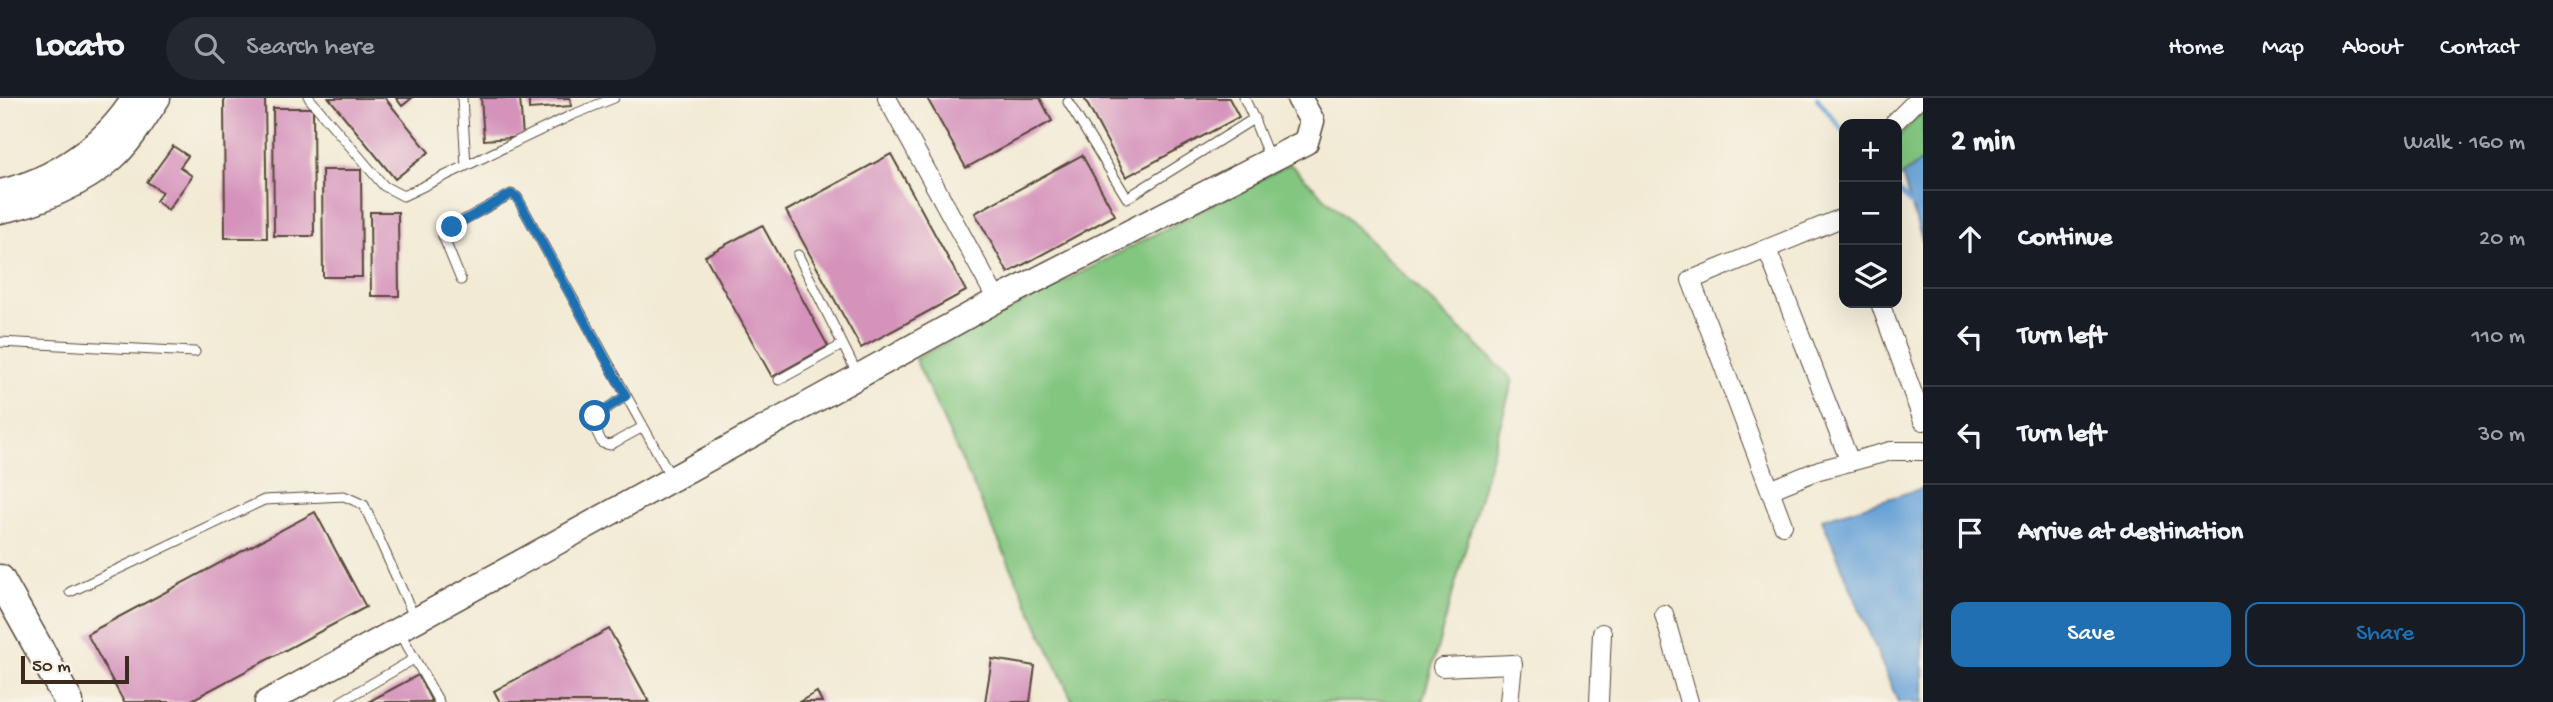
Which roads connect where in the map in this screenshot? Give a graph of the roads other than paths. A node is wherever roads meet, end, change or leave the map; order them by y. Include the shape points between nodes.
1 (134, 98) edge
2 (158, 98) edge
3 (309, 98) edge
4 (463, 98) edge
5 (614, 98) edge
6 (887, 98) edge
7 (1244, 98) edge
8 (1299, 98) edge
9 (1919, 98) edge
10 (1068, 102) dead end
11 (1255, 118) junction
12 (1898, 119) edge
13 (1271, 159) junction
14 (466, 166) junction
15 (0, 192) edge
16 (0, 211) edge
17 (1839, 219) edge
18 (1767, 249) junction
19 (798, 255) dead end
20 (461, 280) dead end
21 (997, 300) junction
22 (1882, 308) edge
23 (0, 342) edge
24 (842, 345) junction
25 (195, 352) dead end
26 (858, 376) junction
27 (779, 380) dead end
28 (626, 396) junction
29 (1923, 421) edge
30 (643, 427) junction
31 (1923, 451) edge
32 (1850, 462) junction
33 (672, 479) junction
34 (1770, 490) junction
35 (1783, 526) dead end
36 (0, 579) edge
37 (70, 593) dead end
38 (1664, 614) dead end
39 (0, 617) edge
40 (407, 625) junction
41 (1602, 633) dead end
42 (414, 659) junction
43 (1442, 667) dead end
44 (48, 702) edge
45 (69, 702) edge
46 (267, 702) edge
47 (340, 702) edge
48 (439, 702) edge
49 (1508, 702) edge
50 (1599, 702) edge
51 (1689, 702) edge

1 - 15 street via 95,145 50,173
2 - 16 street via 112,159 63,191
3 - 14 lane via 384,186 403,196
4 - 14 lane
5 - 14 lane
6 - 21 street
7 - 11 lane
8 - 13 street via 1312,121 1306,142
9 - 12 street
10 - 11 lane via 1127,198
11 - 13 lane
13 - 21 street
17 - 18 street
18 - 32 street
18 - 34 street via 1691,279
19 - 24 lane
20 - 28 lane via 443,236 511,194 517,197
21 - 26 street
22 - 29 street
23 - 25 lane
24 - 26 lane
24 - 27 lane
26 - 33 street
28 - 30 lane
28 - 30 lane via 595,416 593,424 602,443 610,445
30 - 33 lane
31 - 32 street via 1891,451
32 - 34 street
33 - 40 street
34 - 35 street
36 - 45 main road
37 - 40 lane via 264,500 344,496 364,505
38 - 51 street
39 - 44 main road
40 - 42 lane
40 - 46 street
41 - 50 street
42 - 47 lane
42 - 48 lane
43 - 49 street via 1513,664

